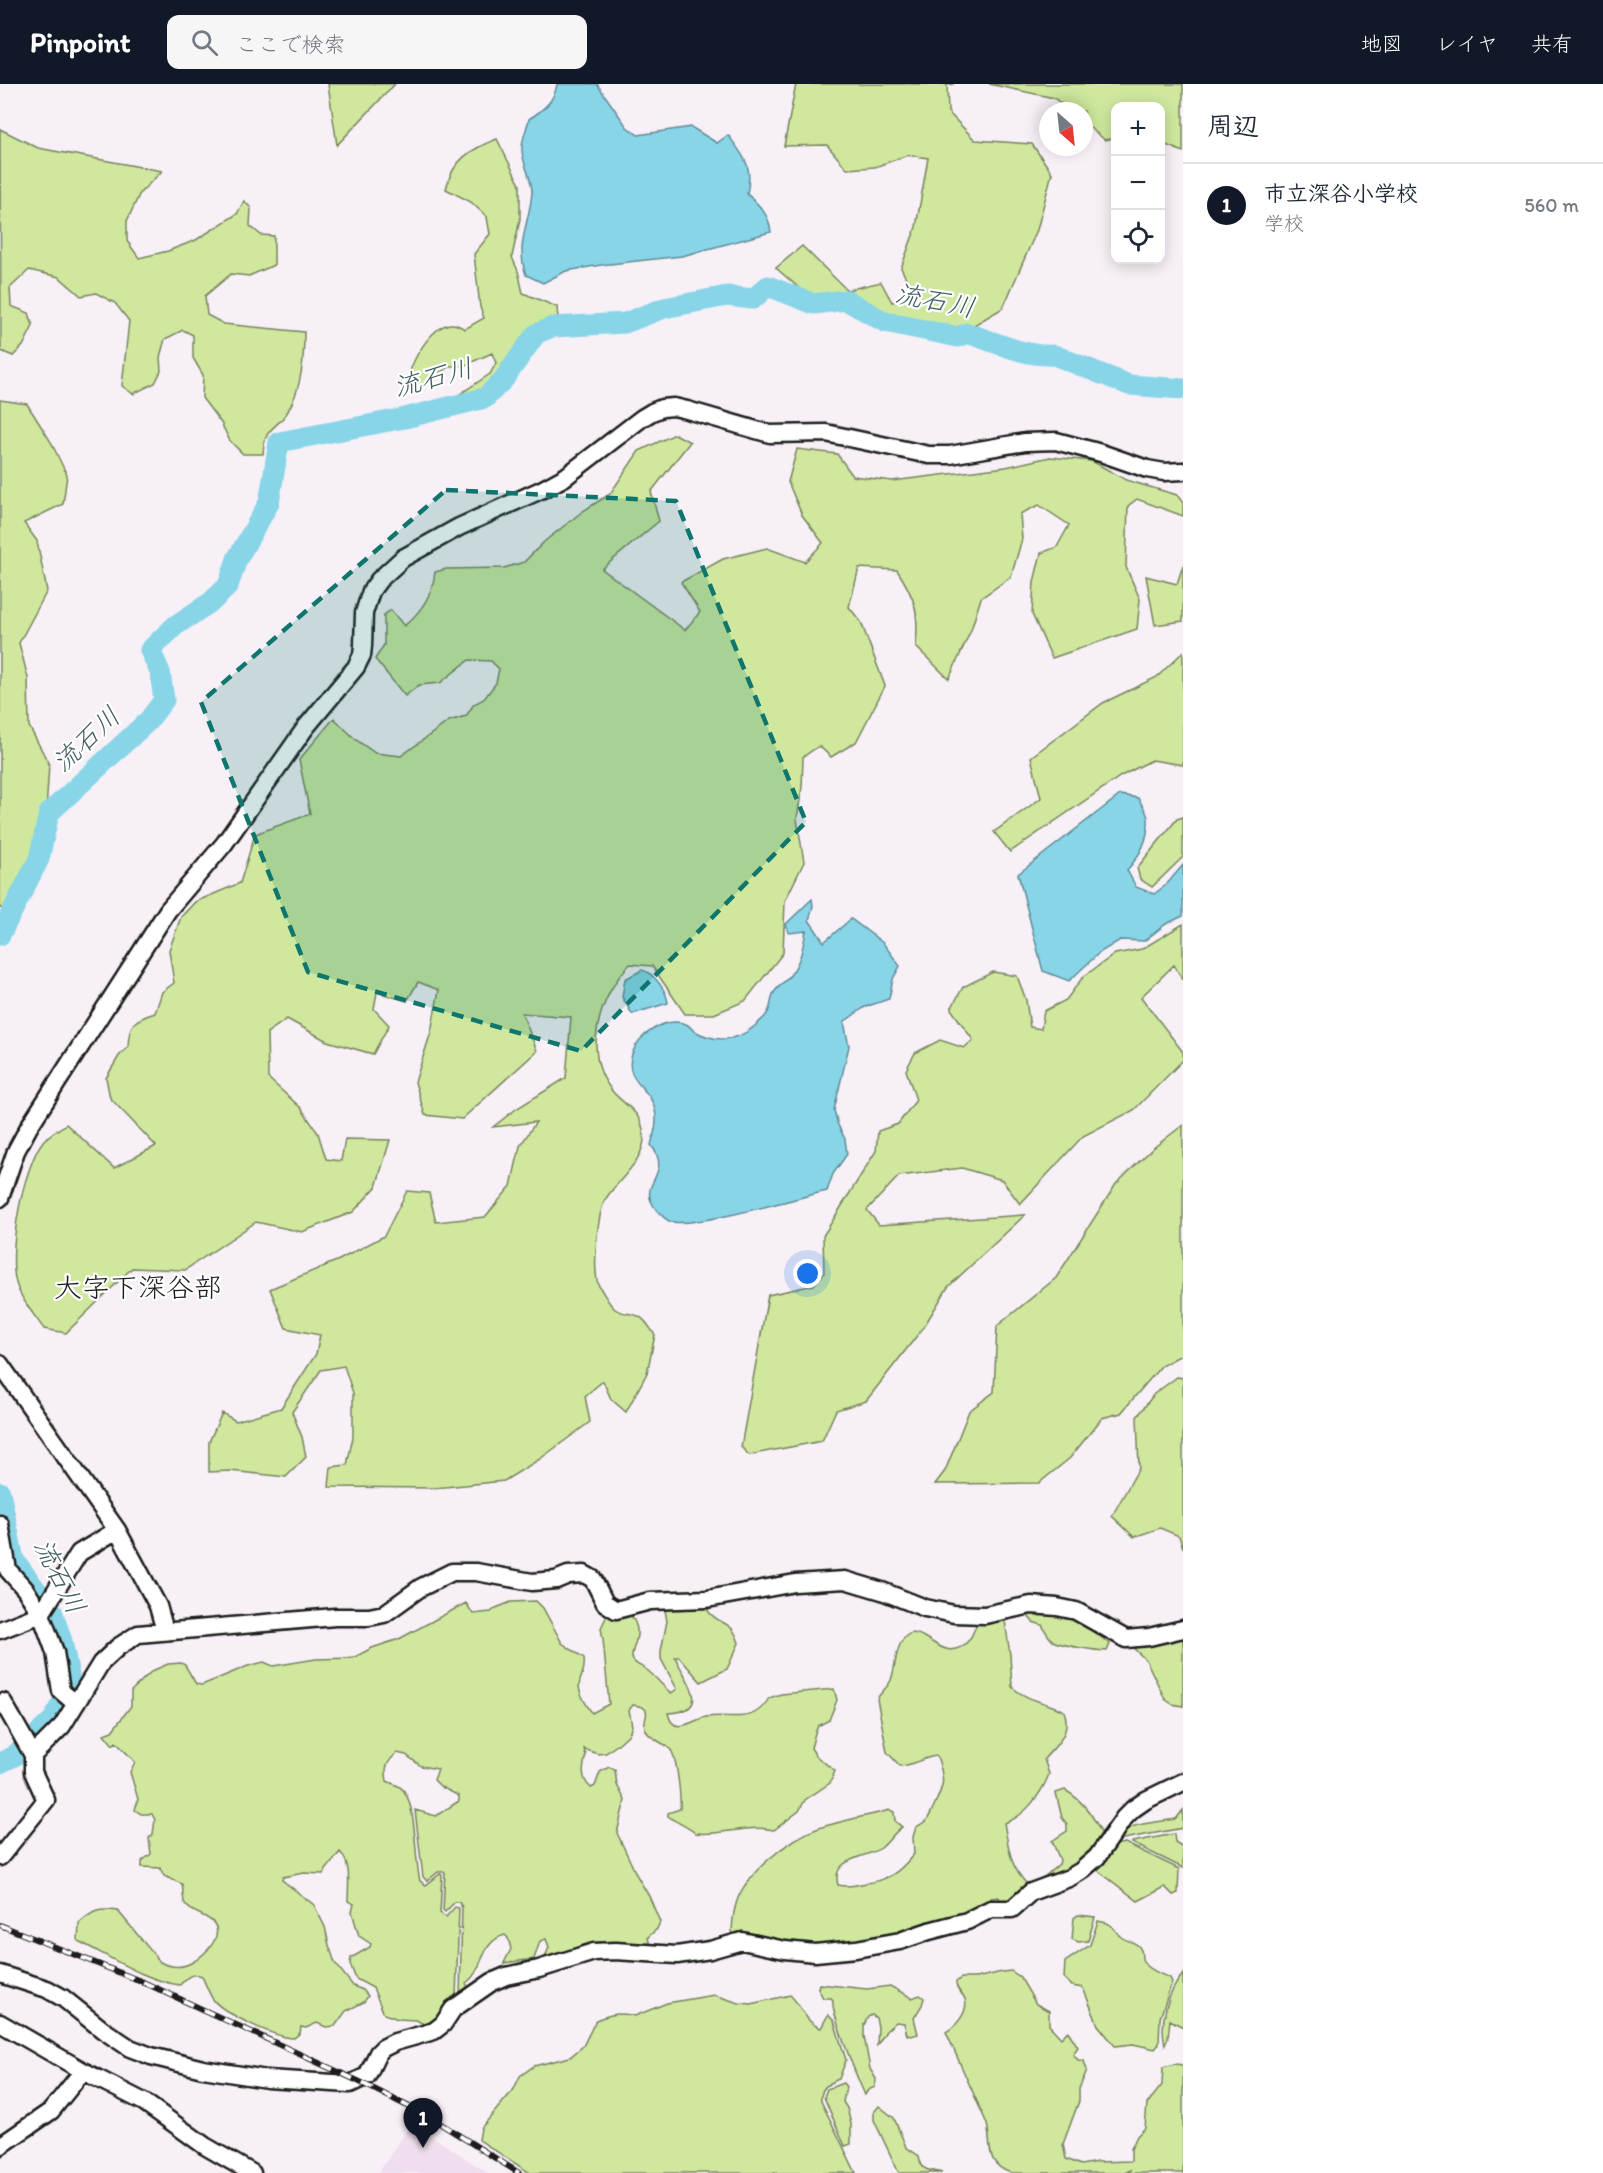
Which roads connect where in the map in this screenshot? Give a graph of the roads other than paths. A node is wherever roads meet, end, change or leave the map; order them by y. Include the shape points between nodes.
1 (1183, 471) edge
2 (0, 1198) edge
3 (0, 1364) edge
4 (0, 1524) edge
5 (117, 1530) junction
6 (45, 1608) junction
7 (1183, 1629) edge
8 (0, 1630) edge
9 (165, 1631) junction
10 (0, 1703) edge
11 (75, 1703) junction
12 (33, 1755) junction
13 (1183, 1782) edge
14 (0, 1857) edge
15 (0, 1974) edge
16 (0, 2023) edge
17 (82, 2071) junction
18 (0, 2146) edge
19 (252, 2173) edge

1 - 2 street via 1147,469 1056,441 929,455 826,433 770,434 687,410 662,408 642,418 555,483 466,523 403,558 371,591 363,613 362,655 356,667 306,727 224,844 168,910 30,1125 16,1151
3 - 5 street
4 - 6 street via 8,1570
5 - 6 street via 79,1553
5 - 9 street via 158,1606
6 - 8 street
6 - 11 street via 61,1691
7 - 9 street via 1126,1639 1082,1614 1057,1606 1031,1605 985,1615 954,1614 845,1580 795,1583 707,1599 650,1601 616,1610 605,1603 594,1579 584,1574 532,1582 452,1572 420,1588 384,1614
9 - 11 street via 138,1634 118,1647 101,1663
10 - 12 street via 3,1702
11 - 12 street via 62,1726
12 - 14 street via 33,1772 46,1800
13 - 15 street via 1133,1809 1097,1857 1081,1871 1031,1892 1012,1909 991,1909 967,1921 900,1941 856,1949 815,1953 742,1941 677,1955 594,1952 492,1982 453,2009 434,2031 383,2048 367,2076 350,2084 267,2079 151,2056 130,2048 55,1994
16 - 17 street
17 - 18 street via 51,2111
17 - 19 street via 144,2102 205,2146

